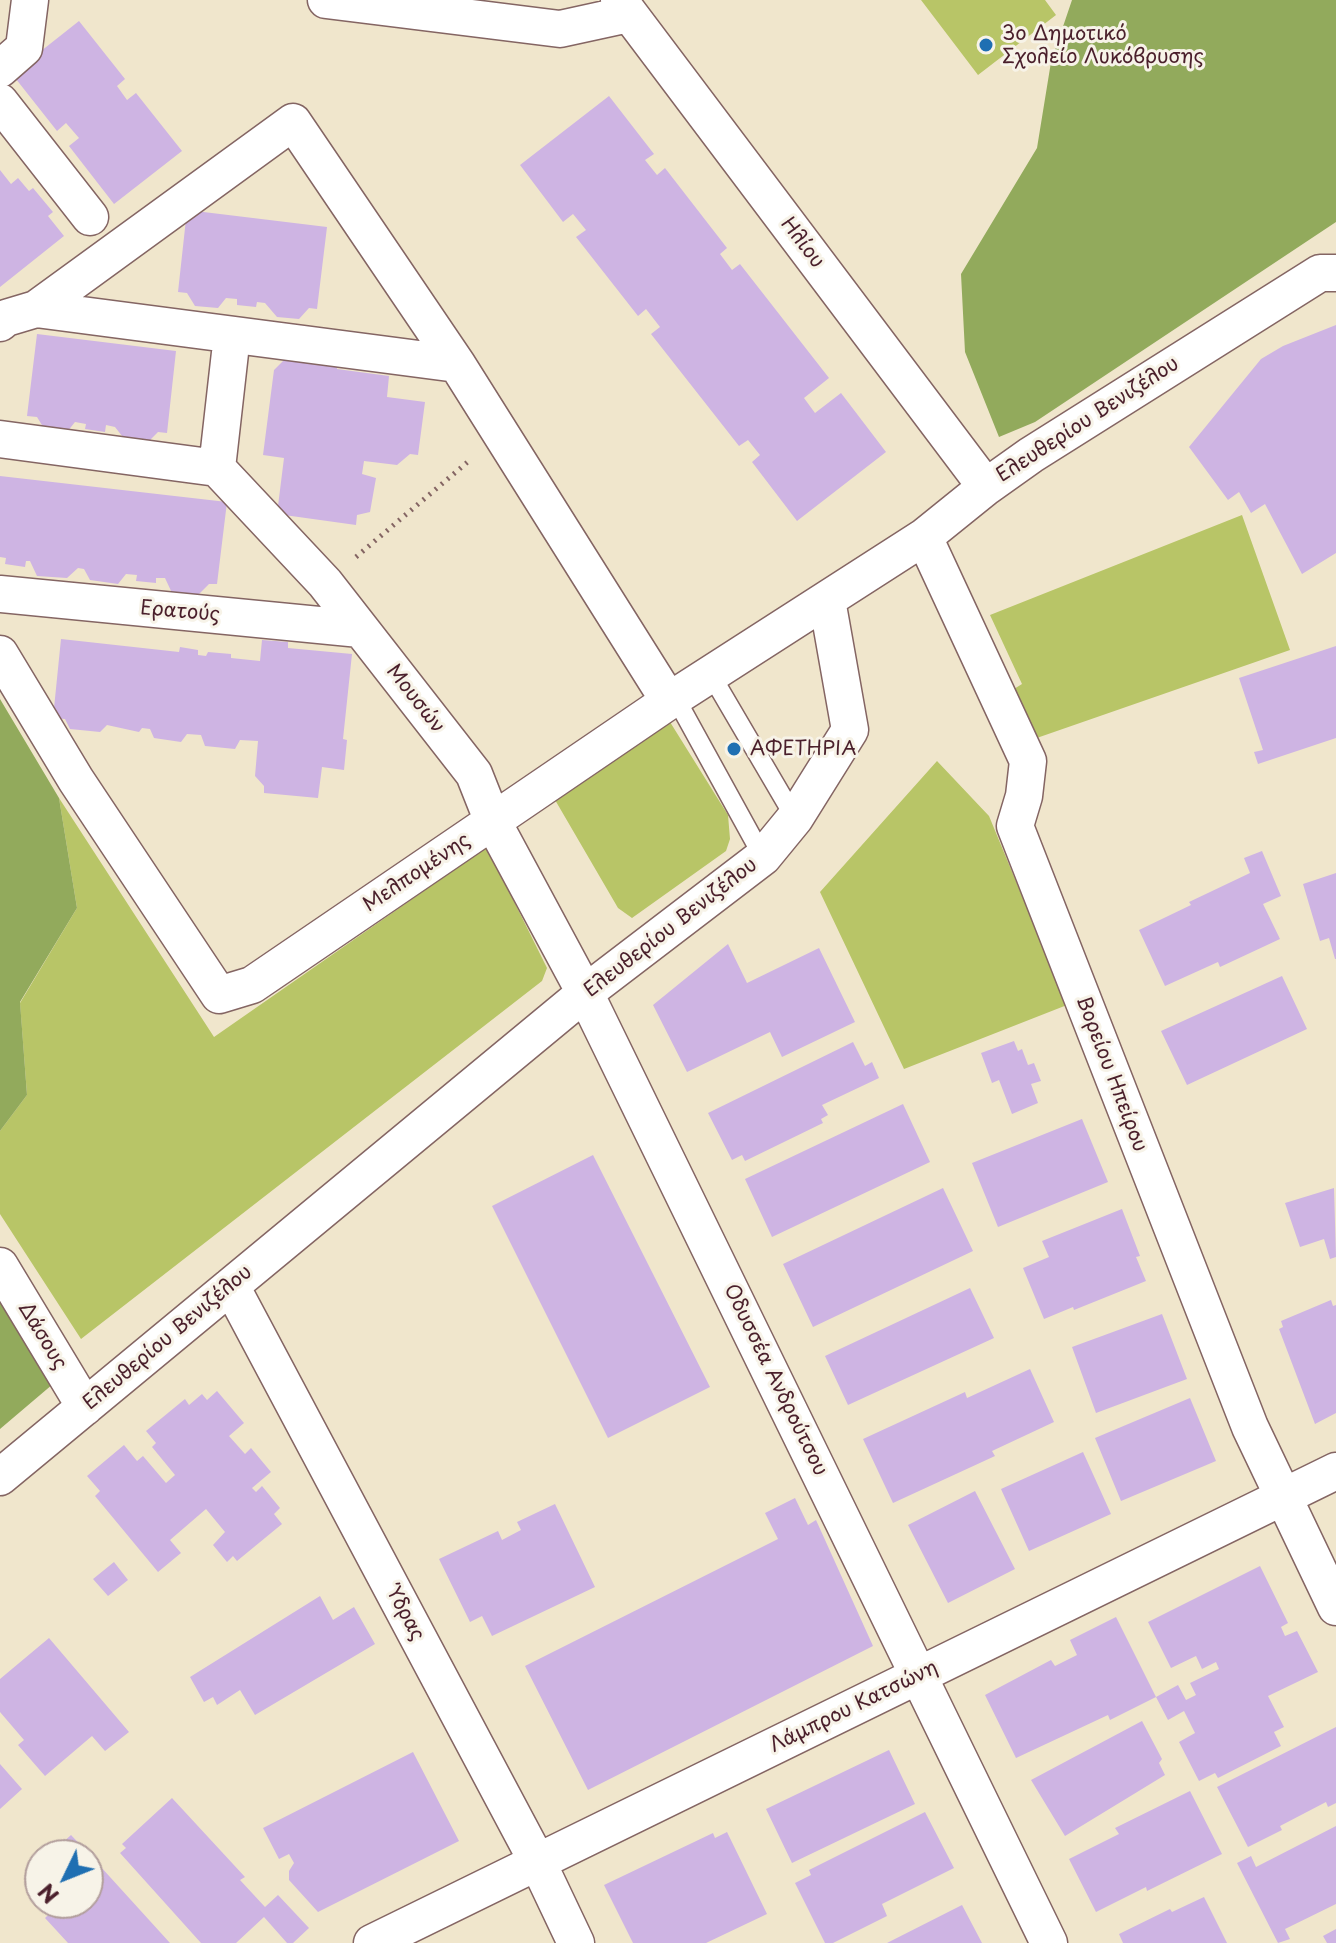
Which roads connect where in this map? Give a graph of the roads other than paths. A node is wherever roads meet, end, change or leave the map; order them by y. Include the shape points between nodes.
1 (30, 0) edge
2 (326, 0) edge
3 (624, 7) edge
4 (0, 69) edge
5 (0, 102) edge
6 (90, 217) dead end
7 (1336, 273) edge
8 (36, 309) junction
9 (0, 323) edge
10 (232, 335) junction
11 (457, 364) junction
12 (0, 439) edge
13 (217, 468) junction
14 (986, 487) junction
15 (924, 537) junction
16 (0, 594) edge
17 (827, 600) junction
18 (360, 629) junction
19 (0, 654) edge
20 (710, 673) junction
21 (672, 699) junction
22 (795, 818) junction
23 (493, 822) junction
24 (763, 857) junction
25 (585, 993) junction
26 (0, 1266) edge
27 (231, 1286) junction
28 (85, 1407) junction
29 (1336, 1471) edge
30 (0, 1477) edge
31 (1282, 1497) junction
32 (1336, 1607) edge
33 (919, 1675) junction
34 (538, 1863) junction
35 (372, 1943) edge
36 (576, 1943) edge
37 (1049, 1943) edge

1 - 4 street via 24,48
2 - 3 street via 560,29
3 - 14 street, Ηλίου
5 - 6 street
7 - 14 street, Ελευθερίου Βενιζέλου via 1320,273
8 - 9 street
8 - 10 street
8 - 11 street via 293,122
10 - 11 street
10 - 13 street
11 - 21 street
12 - 13 street
13 - 18 street, Μουσών via 325,583
14 - 15 street, Ελευθερίου Βενιζέλου
15 - 17 street, Ελευθερίου Βενιζέλου
15 - 31 street, Βορείου Ηπείρου via 1028,761 1015,826
16 - 18 street, Ερατούς
17 - 20 street, Μελπομένης
17 - 22 street, Ελευθερίου Βενιζέλου via 850,730
18 - 23 street, Μουσών via 474,774
19 - 23 street, Μελπομένης via 76,780 219,995 252,985
20 - 21 street, Μελπομένης
20 - 22 lane
21 - 23 street, Μελπομένης
21 - 24 lane
22 - 24 street, Ελευθερίου Βενιζέλου
23 - 25 street, Οδυσσέα Ανδρούτσου
24 - 25 street, Ελευθερίου Βενιζέλου
25 - 27 street, Ελευθερίου Βενιζέλου
25 - 33 street, Οδυσσέα Ανδρούτσου
26 - 28 street, Δάσους
27 - 28 street, Ελευθερίου Βενιζέλου
27 - 34 street, Ύδρας
28 - 30 street, Ελευθερίου Βενιζέλου
29 - 31 street, Λάμπρου Κατσώνη
31 - 32 street, Βορείου Ηπείρου
31 - 33 street, Λάμπρου Κατσώνη
33 - 34 street, Λάμπρου Κατσώνη
33 - 37 street, Οδυσσέα Ανδρούτσου
34 - 35 street, Λάμπρου Κατσώνη
34 - 36 street, Ύδρας

